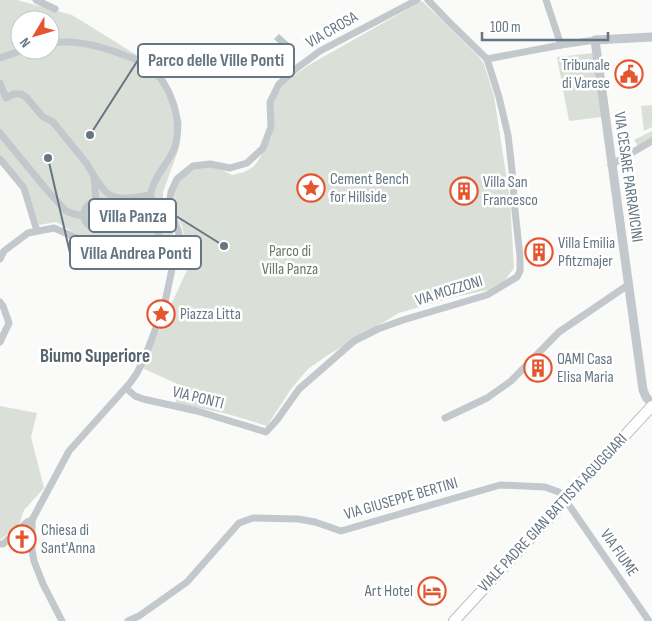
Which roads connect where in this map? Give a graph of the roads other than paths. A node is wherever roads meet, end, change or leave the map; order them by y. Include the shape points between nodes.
1 (36, 0) edge
2 (416, 0) edge
3 (428, 0) edge
4 (546, 0) edge
5 (55, 9) dead end
6 (652, 37) edge
7 (595, 40) junction
8 (60, 43) edge
9 (561, 45) junction
10 (487, 59) junction
11 (0, 83) edge
12 (3, 101) edge
13 (0, 133) edge
14 (652, 141) edge
15 (0, 159) edge
16 (611, 165) junction
17 (94, 176) junction
18 (150, 195) junction
19 (96, 201) junction
20 (84, 216) junction
21 (37, 231) junction
22 (2, 250) edge
23 (0, 259) edge
24 (173, 264) junction
25 (628, 285) junction
26 (0, 302) edge
27 (0, 342) edge
28 (126, 388) junction
29 (652, 405) edge
30 (445, 418) dead end
31 (266, 432) joint
32 (566, 500) junction
33 (32, 520) junction
34 (0, 544) edge
35 (62, 621) edge
36 (128, 621) edge
37 (454, 621) edge
38 (649, 621) edge

1 - 5 street
2 - 24 street, VIA CROSA via 320,51 279,84 270,102 271,127 263,148 247,163 230,168 210,164 193,166 177,179 169,206 180,245
3 - 10 street
4 - 9 street
6 - 7 street
7 - 9 street
7 - 16 street, VIA CESARE PARRAVICINI
8 - 18 street via 102,47 148,66 163,82 177,115 178,130 174,149
9 - 10 street
10 - 31 street, VIA MOZZONI via 508,135 520,256 517,277 487,295 403,320 354,341 299,389
11 - 12 street
12 - 17 street via 14,94 27,98 42,116 53,122
13 - 20 street via 66,211
14 - 16 street
15 - 21 street via 24,188
16 - 25 street, VIA CESARE PARRAVICINI
17 - 18 street via 109,195 122,198
17 - 19 street
18 - 24 street via 164,251
19 - 20 street via 87,207
19 - 20 street via 102,200 111,208 108,225 98,229 92,227
21 - 22 street via 28,233
21 - 24 street via 54,228 107,257
22 - 23 street
24 - 28 street via 164,307 146,354
25 - 29 street, VIA CESARE PARRAVICINI via 643,390
25 - 30 street via 559,332 511,381 487,398
26 - 27 street via 9,323
28 - 31 street, VIA PONTI via 143,399
28 - 33 street via 70,451
29 - 32 main road, VIALE PADRE GIAN BATTISTA AGUGGIARI
32 - 36 street, VIA GIUSEPPE BERTINI via 559,492 545,487 500,485 341,531 298,519 253,518 239,523 187,582
32 - 37 main road, VIALE PADRE GIAN BATTISTA AGUGGIARI
32 - 38 street, VIA FIUME
33 - 34 street
33 - 35 street via 32,550 37,571

